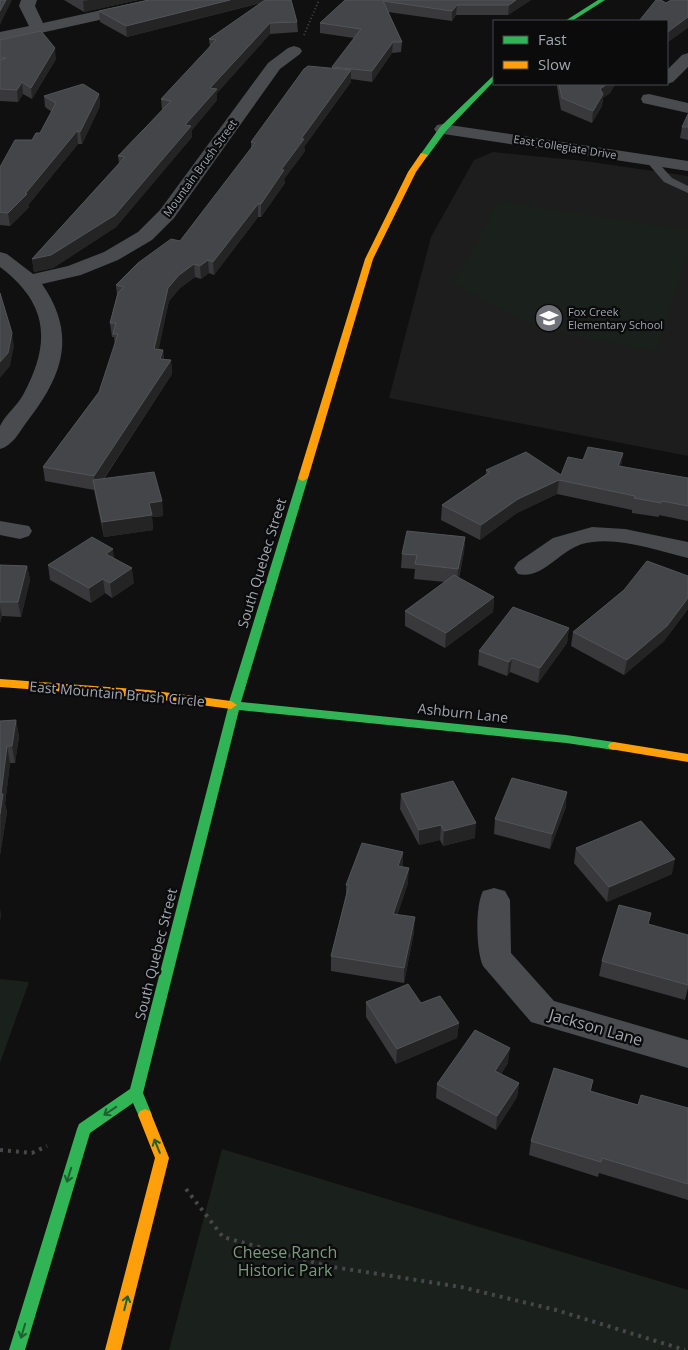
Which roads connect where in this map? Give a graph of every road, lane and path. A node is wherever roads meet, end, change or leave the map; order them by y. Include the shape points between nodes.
1 (29, 0) edge
2 (167, 0) edge
3 (319, 0) edge
4 (602, 0) edge
5 (570, 20) edge
6 (39, 30) junction
7 (0, 37) edge
8 (294, 51) joint
9 (688, 58) edge
10 (493, 78) edge
11 (668, 78) edge
12 (662, 85) edge
13 (688, 108) edge
14 (442, 129) junction
15 (650, 160) junction
16 (688, 166) edge
17 (688, 190) edge
18 (0, 258) edge
19 (31, 281) junction
20 (0, 442) edge
21 (688, 550) edge
22 (527, 568) dead end
23 (0, 683) edge
24 (234, 706) junction
25 (688, 758) edge
26 (494, 900) dead end
27 (688, 1054) edge
28 (136, 1093) junction
29 (84, 1129) junction
30 (0, 1150) edge
31 (162, 1158) junction
32 (17, 1350) edge
33 (113, 1350) edge
34 (685, 1350) edge

1 - 6 street via 27,6
2 - 6 street
3 - 8 path
4 - 5 main road
6 - 7 street
8 - 19 street, Mountain Brush Street via 274,66 167,214 145,236 111,256 74,271
9 - 11 street
10 - 14 main road, South Quebec Street
12 - 13 street via 649,99
14 - 15 street, East Collegiate Drive
14 - 24 main road, South Quebec Street via 412,172 369,258
15 - 16 street, East Collegiate Drive
15 - 17 lane via 668,180
18 - 19 street
19 - 20 street via 46,302 52,328 52,357 34,396
21 - 22 street via 622,536 591,535 562,543
23 - 24 main road, East Mountain Brush Circle via 148,694
24 - 25 main road, Ashburn Lane via 566,739
24 - 28 main road, South Quebec Street
26 - 27 street, Jackson Lane via 495,957 543,1012
28 -> 29 main road
31 -> 28 main road
29 - 30 path via 32,1153
29 -> 32 main road
33 -> 31 main road
31 - 34 path via 223,1237 327,1266 461,1287 556,1310

